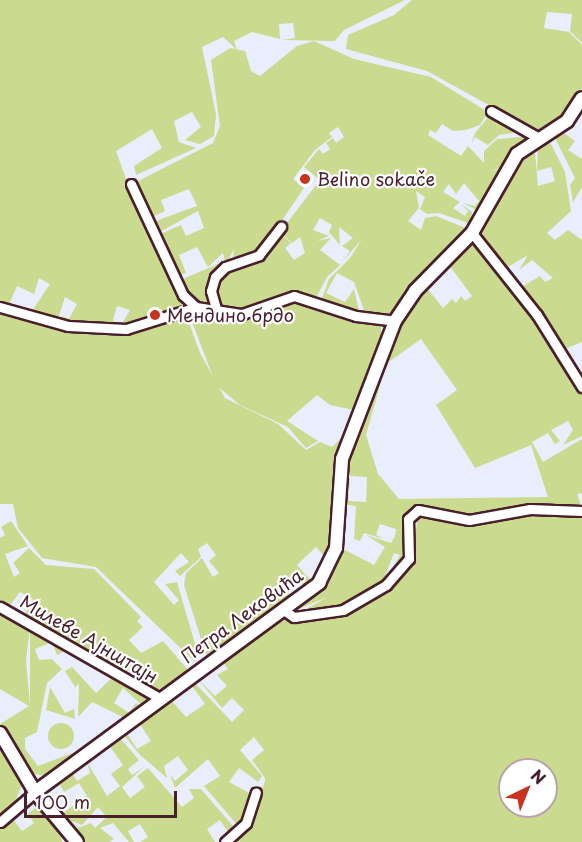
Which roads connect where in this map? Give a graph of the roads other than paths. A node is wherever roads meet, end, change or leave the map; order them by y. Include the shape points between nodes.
1 (582, 98) edge
2 (491, 111) dead end
3 (539, 138) junction
4 (131, 184) dead end
5 (281, 227) dead end
6 (472, 233) junction
7 (0, 307) edge
8 (196, 307) junction
9 (217, 312) junction
10 (394, 321) junction
11 (582, 387) edge
12 (582, 511) edge
13 (0, 607) edge
14 (285, 611) junction
15 (161, 699) junction
16 (0, 733) edge
17 (35, 792) junction
18 (256, 793) dead end
19 (0, 822) edge
20 (77, 842) edge
21 (225, 842) edge

1 - 3 street, Петра Лековића via 567,121
2 - 3 street
3 - 6 street, Петра Лековића via 513,160
4 - 8 street via 183,295
5 - 9 street via 259,255 225,267 215,277 211,291
6 - 10 street, Петра Лековића via 416,291
6 - 11 street via 537,315
7 - 8 street via 68,326 126,329
8 - 9 street
9 - 10 street via 242,314 294,296 356,316
10 - 14 street, Петра Лековића via 342,459 333,561 319,584
12 - 14 street via 530,509 469,520 418,510 408,519 410,559 386,585 343,610 294,617
13 - 15 street, Милеве Ајнштајн
14 - 15 street, Петра Лековића via 233,641
15 - 17 street, Петра Лековића
16 - 17 street
17 - 19 street
17 - 20 street
18 - 21 street via 246,823

